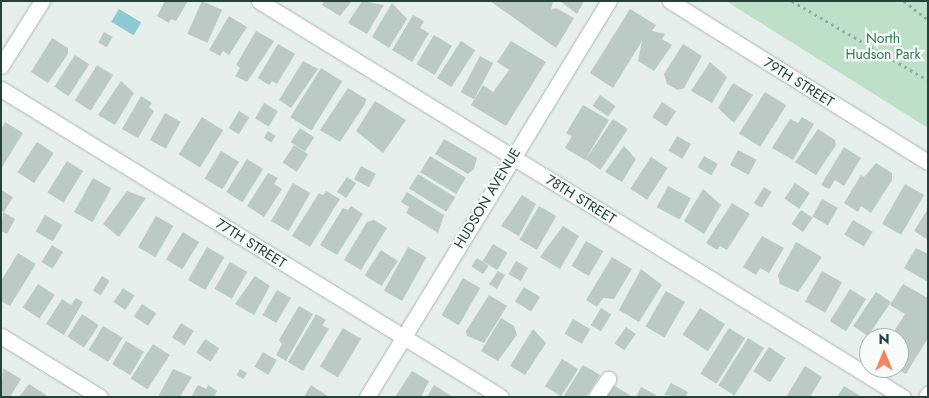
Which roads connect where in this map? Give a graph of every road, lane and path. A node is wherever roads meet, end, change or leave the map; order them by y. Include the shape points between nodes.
1 (42, 1) edge
2 (259, 1) edge
3 (609, 1) edge
4 (670, 1) edge
5 (792, 1) edge
6 (904, 1) edge
7 (928, 20) edge
8 (1, 66) edge
9 (928, 80) edge
10 (1, 89) edge
11 (512, 156) junction
12 (928, 162) edge
13 (1, 336) edge
14 (404, 336) junction
15 (608, 379) dead end
16 (928, 394) edge
17 (100, 397) edge
18 (366, 397) edge
19 (501, 397) edge
20 (596, 397) edge
21 (903, 397) edge
22 (926, 397) edge

1 - 8 street
2 - 11 street, 78TH STREET
3 - 11 street, HUDSON AVENUE
4 - 12 street, 79TH STREET
5 - 9 path
6 - 7 path
10 - 14 street, 77TH STREET
11 - 14 street, HUDSON AVENUE
11 - 21 street, 78TH STREET
13 - 17 street
14 - 18 street, HUDSON AVENUE
14 - 19 street, 77TH STREET
15 - 20 street
16 - 22 street

